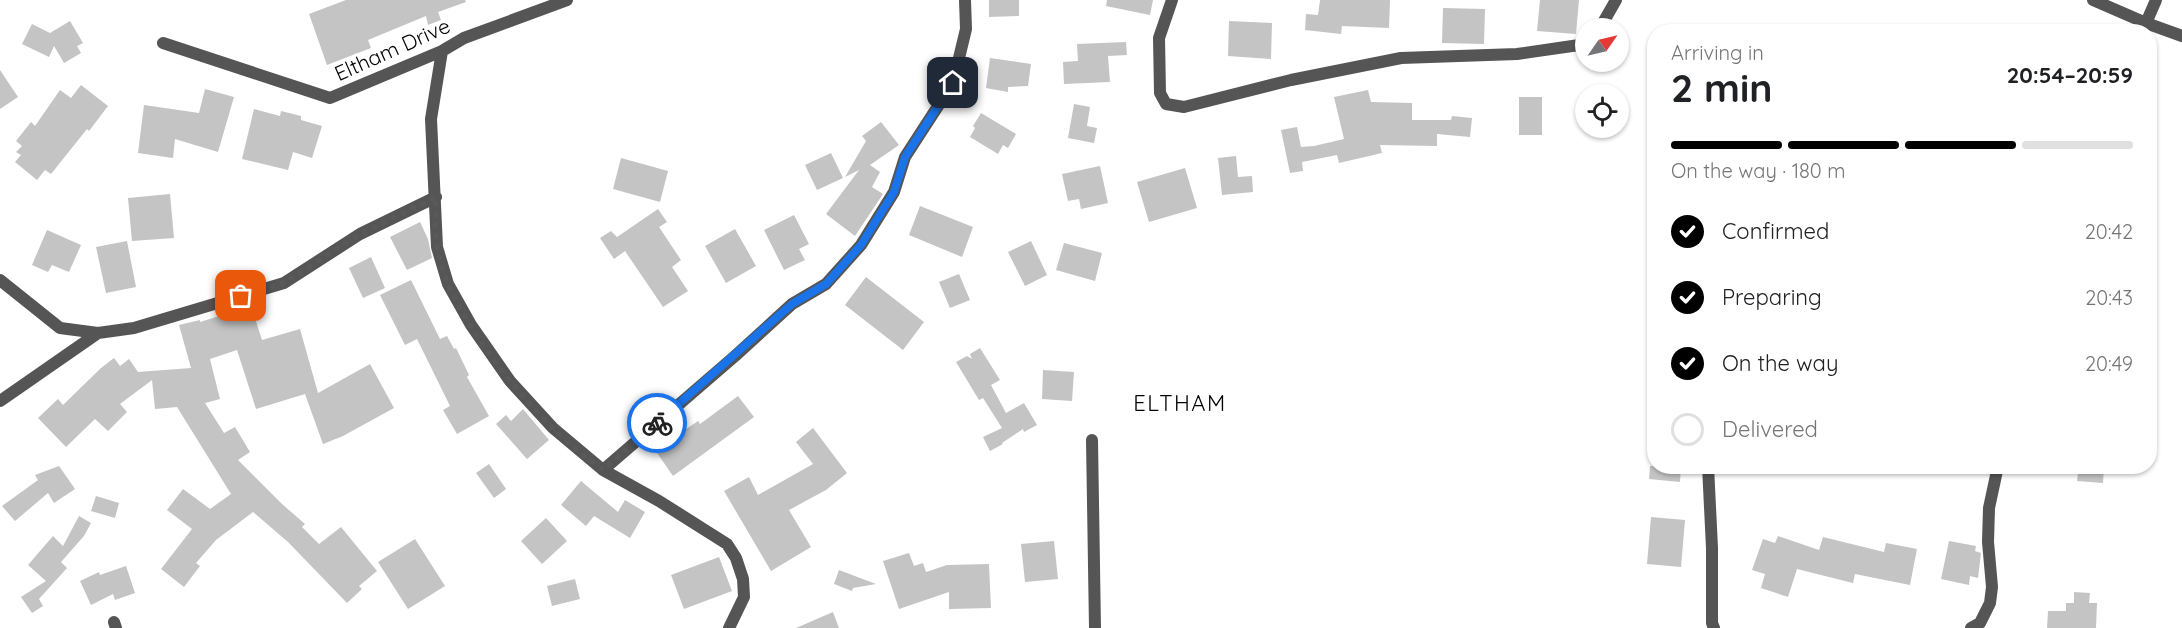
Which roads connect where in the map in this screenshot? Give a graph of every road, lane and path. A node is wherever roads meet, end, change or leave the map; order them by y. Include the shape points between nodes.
1 (567, 0) edge
2 (965, 0) edge
3 (1172, 0) edge
4 (1616, 0) edge
5 (2093, 0) edge
6 (2156, 0) edge
7 (1606, 18) edge
8 (2146, 23) joint
9 (2157, 27) edge
10 (2182, 36) edge
11 (163, 43) dead end
12 (1575, 46) edge
13 (442, 51) junction
14 (436, 197) junction
15 (0, 280) edge
16 (98, 333) junction
17 (0, 400) edge
18 (1092, 440) dead end
19 (603, 470) junction
20 (1708, 474) edge
21 (1996, 474) edge
22 (729, 628) edge
23 (1095, 628) edge
24 (1714, 628) edge
25 (1971, 628) edge

1 - 13 street, Eltham Drive
2 - 19 street via 966,29 953,83 905,157 894,192 861,245 826,284 792,304
3 - 12 street via 1159,38 1160,93 1166,104 1184,106 1401,58 1517,54
4 - 7 street
5 - 8 street
6 - 8 street
9 - 10 street
11 - 13 street, Eltham Drive via 330,98
13 - 14 street via 431,119
14 - 16 street via 360,234 284,283 134,328
14 - 19 street via 437,247 448,284 471,324 510,381 553,429
15 - 16 street via 60,328
16 - 17 street
18 - 23 street
19 - 22 street via 727,544 743,579 744,597
20 - 24 street
21 - 25 street via 1989,508 1990,603 1980,623

